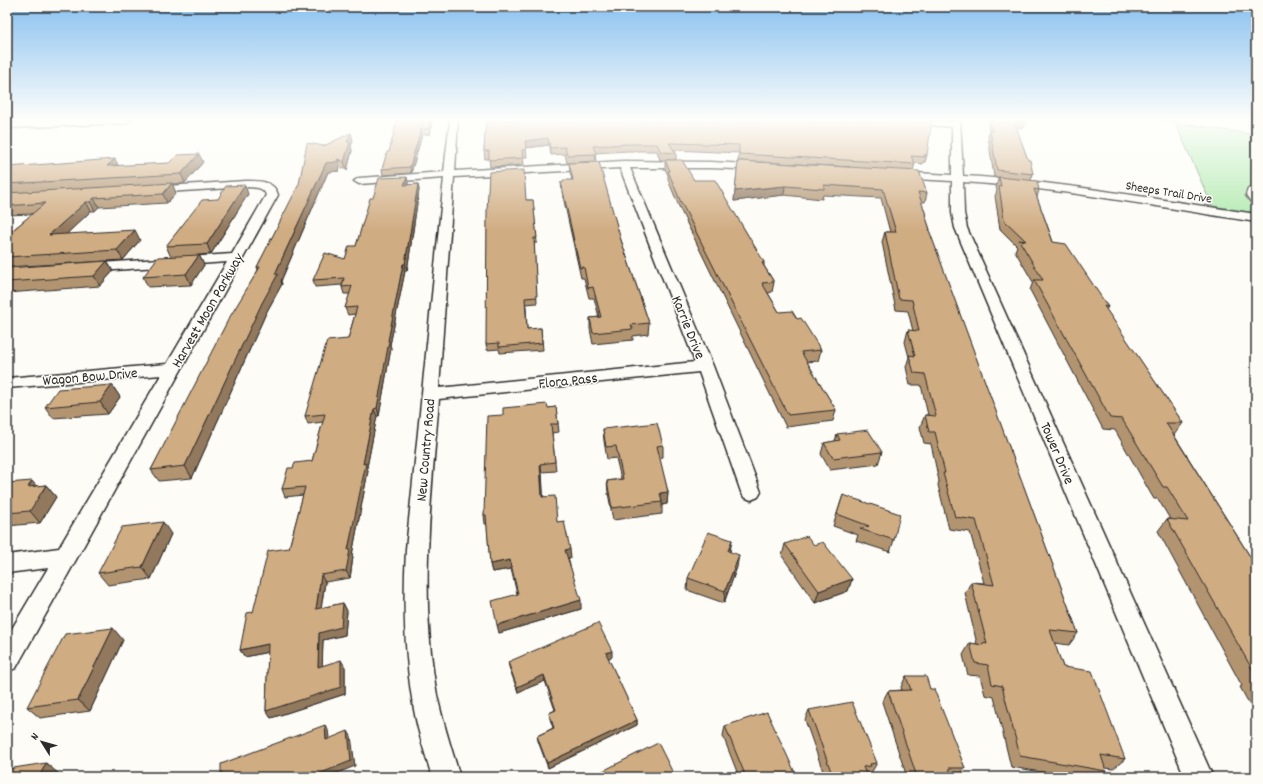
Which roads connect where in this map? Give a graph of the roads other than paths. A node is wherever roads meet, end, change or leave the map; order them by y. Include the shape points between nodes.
1 (451, 157) edge
2 (957, 157) edge
3 (623, 164) junction
4 (771, 168) edge
5 (888, 174) edge
6 (450, 175) junction
7 (958, 178) junction
8 (359, 181) dead end
9 (1256, 189) edge
10 (134, 190) edge
11 (1255, 203) edge
12 (1256, 218) edge
13 (238, 257) junction
14 (71, 269) edge
15 (705, 366) junction
16 (172, 369) junction
17 (7, 384) edge
18 (430, 394) junction
19 (751, 492) dead end
20 (66, 556) junction
21 (7, 564) edge
22 (7, 660) edge
23 (446, 777) edge
24 (1199, 777) edge

1 - 6 street, New Country Road
2 - 7 street, Tower Drive
3 - 4 street
3 - 6 street
3 - 15 street, Karrie Drive
5 - 7 street, Sheeps Trail Drive
6 - 8 street
6 - 18 street, New Country Road
7 - 12 street, Sheeps Trail Drive via 1040,186
7 - 24 street, Tower Drive via 958,213 961,228
9 - 11 lane via 1250,190 1249,195
10 - 13 street, Harvest Moon Parkway via 264,185 272,195
13 - 14 street
13 - 16 street, Harvest Moon Parkway
15 - 18 street, Flora Pass
15 - 19 street, Karrie Drive
16 - 17 street, Wagon Bow Drive
16 - 20 street, Harvest Moon Parkway
18 - 23 street, New Country Road via 415,591 418,650 429,716
20 - 21 street
20 - 22 street, Harvest Moon Parkway

